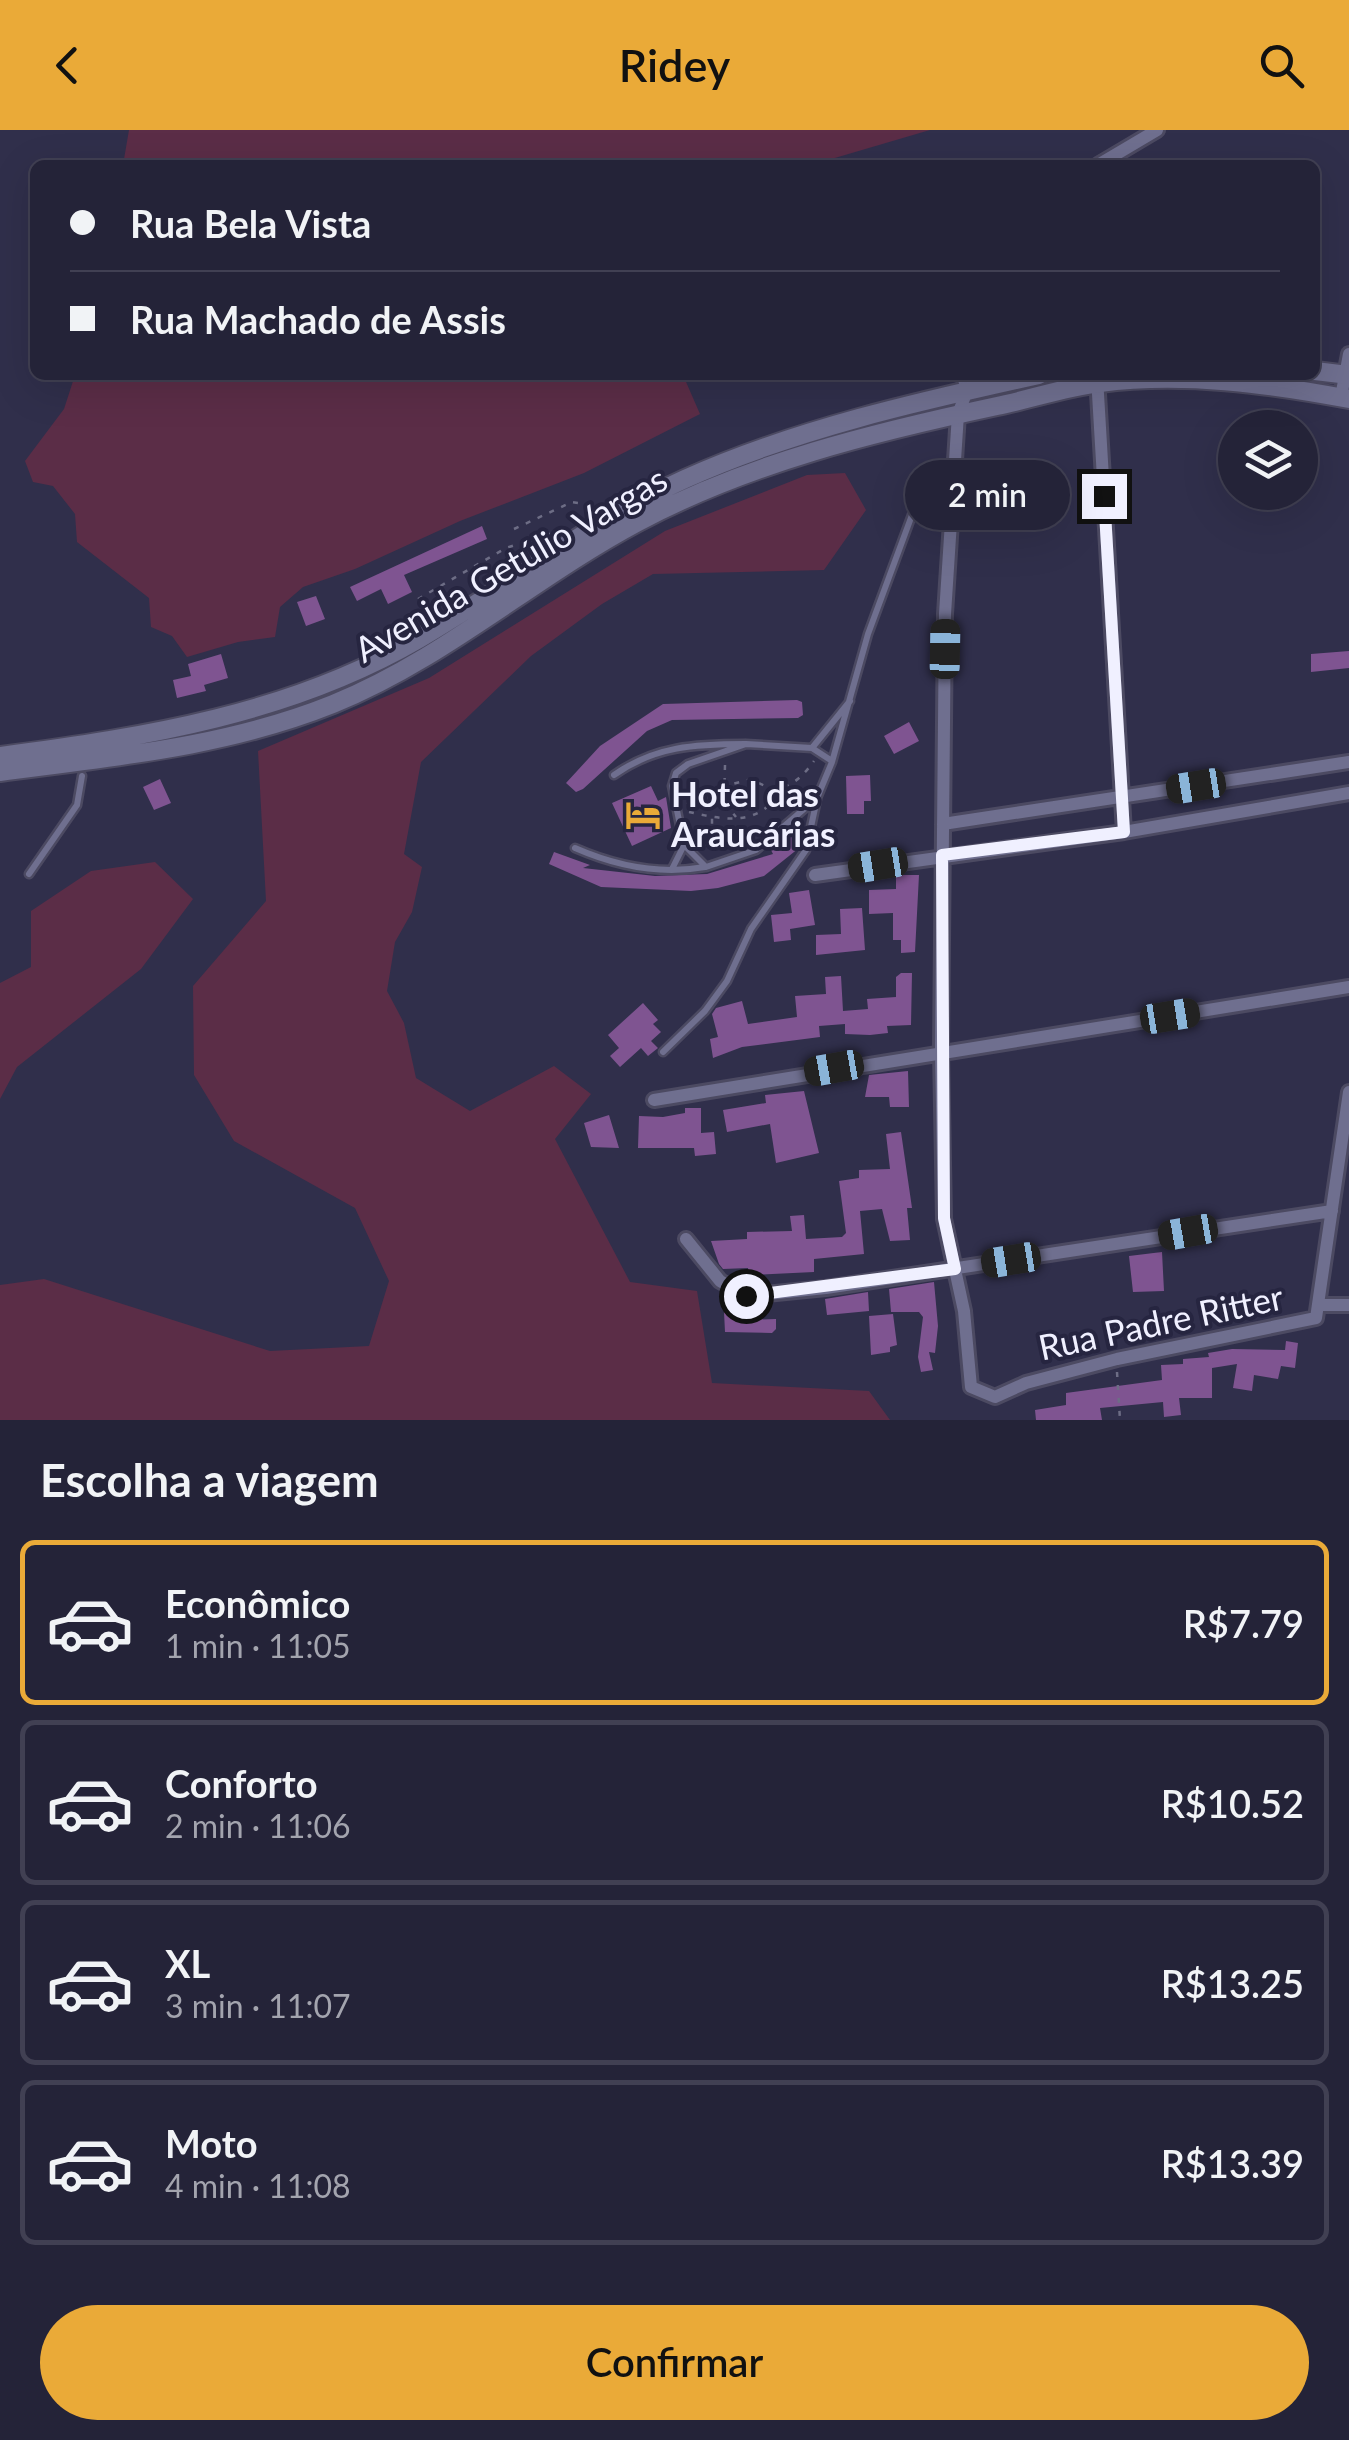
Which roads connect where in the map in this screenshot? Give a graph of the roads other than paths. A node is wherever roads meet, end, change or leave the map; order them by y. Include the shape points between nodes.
1 (1157, 130) edge
2 (1106, 160) edge
3 (1349, 354) edge
4 (1320, 371) edge
5 (1347, 375) edge
6 (993, 380) edge
7 (1093, 380) edge
8 (1097, 380) edge
9 (1212, 380) edge
10 (965, 383) edge
11 (1345, 398) edge
12 (958, 414) junction
13 (958, 472) junction
14 (850, 701) junction
15 (746, 744) junction
16 (812, 748) junction
17 (0, 756) edge
18 (832, 762) junction
19 (1349, 762) edge
20 (81, 769) junction
21 (0, 772) edge
22 (614, 775) dead end
23 (1349, 793) edge
24 (817, 798) junction
25 (1120, 798) junction
26 (943, 824) junction
27 (1124, 832) junction
28 (684, 845) junction
29 (575, 848) dead end
30 (942, 855) junction
31 (706, 866) junction
32 (672, 870) junction
33 (29, 874) dead end
34 (815, 875) dead end
35 (1349, 986) edge
36 (941, 1050) junction
37 (664, 1052) dead end
38 (1349, 1092) edge
39 (654, 1100) dead end
40 (1346, 1147) edge
41 (1332, 1211) junction
42 (686, 1239) dead end
43 (955, 1269) junction
44 (1320, 1305) junction
45 (1349, 1305) edge

1 - 2 street
3 - 5 street
4 - 5 main road
5 - 11 street
6 - 10 main road, Avenida Getúlio Vargas
7 - 12 main road, Avenida Getúlio Vargas
8 - 25 street
9 - 11 main road, Avenida Getúlio Vargas
10 - 12 street
10 - 17 main road, Avenida Getúlio Vargas via 686,479 622,510 417,640 330,684 182,728
12 - 13 street
12 - 20 main road, Avenida Getúlio Vargas via 836,445 685,499 576,560 416,666 334,704 254,732
13 - 14 lane via 912,515
13 - 26 street via 945,614
14 - 16 lane
14 - 18 lane
15 - 16 lane
15 - 22 lane via 659,751
15 - 28 lane via 676,773 672,786
16 - 18 lane
18 - 24 lane
19 - 25 street
20 - 21 main road, Avenida Getúlio Vargas
20 - 33 lane via 77,805
23 - 27 street
24 - 31 lane via 756,850
24 - 37 lane via 806,850 751,929 727,980
25 - 26 street
25 - 27 street
26 - 30 street
27 - 30 street
28 - 31 lane
28 - 32 lane
29 - 32 lane via 628,867
30 - 34 street
30 - 36 street
31 - 32 lane
35 - 36 street
36 - 39 street
36 - 43 street via 944,1218
38 - 40 street
40 - 41 street
41 - 43 street
41 - 44 street
42 - 43 street via 720,1281 746,1296
43 - 44 street, Rua Padre Ritter via 971,1388 995,1397 1116,1359 1298,1325 1316,1318
44 - 45 street, Rua Padre Ritter

